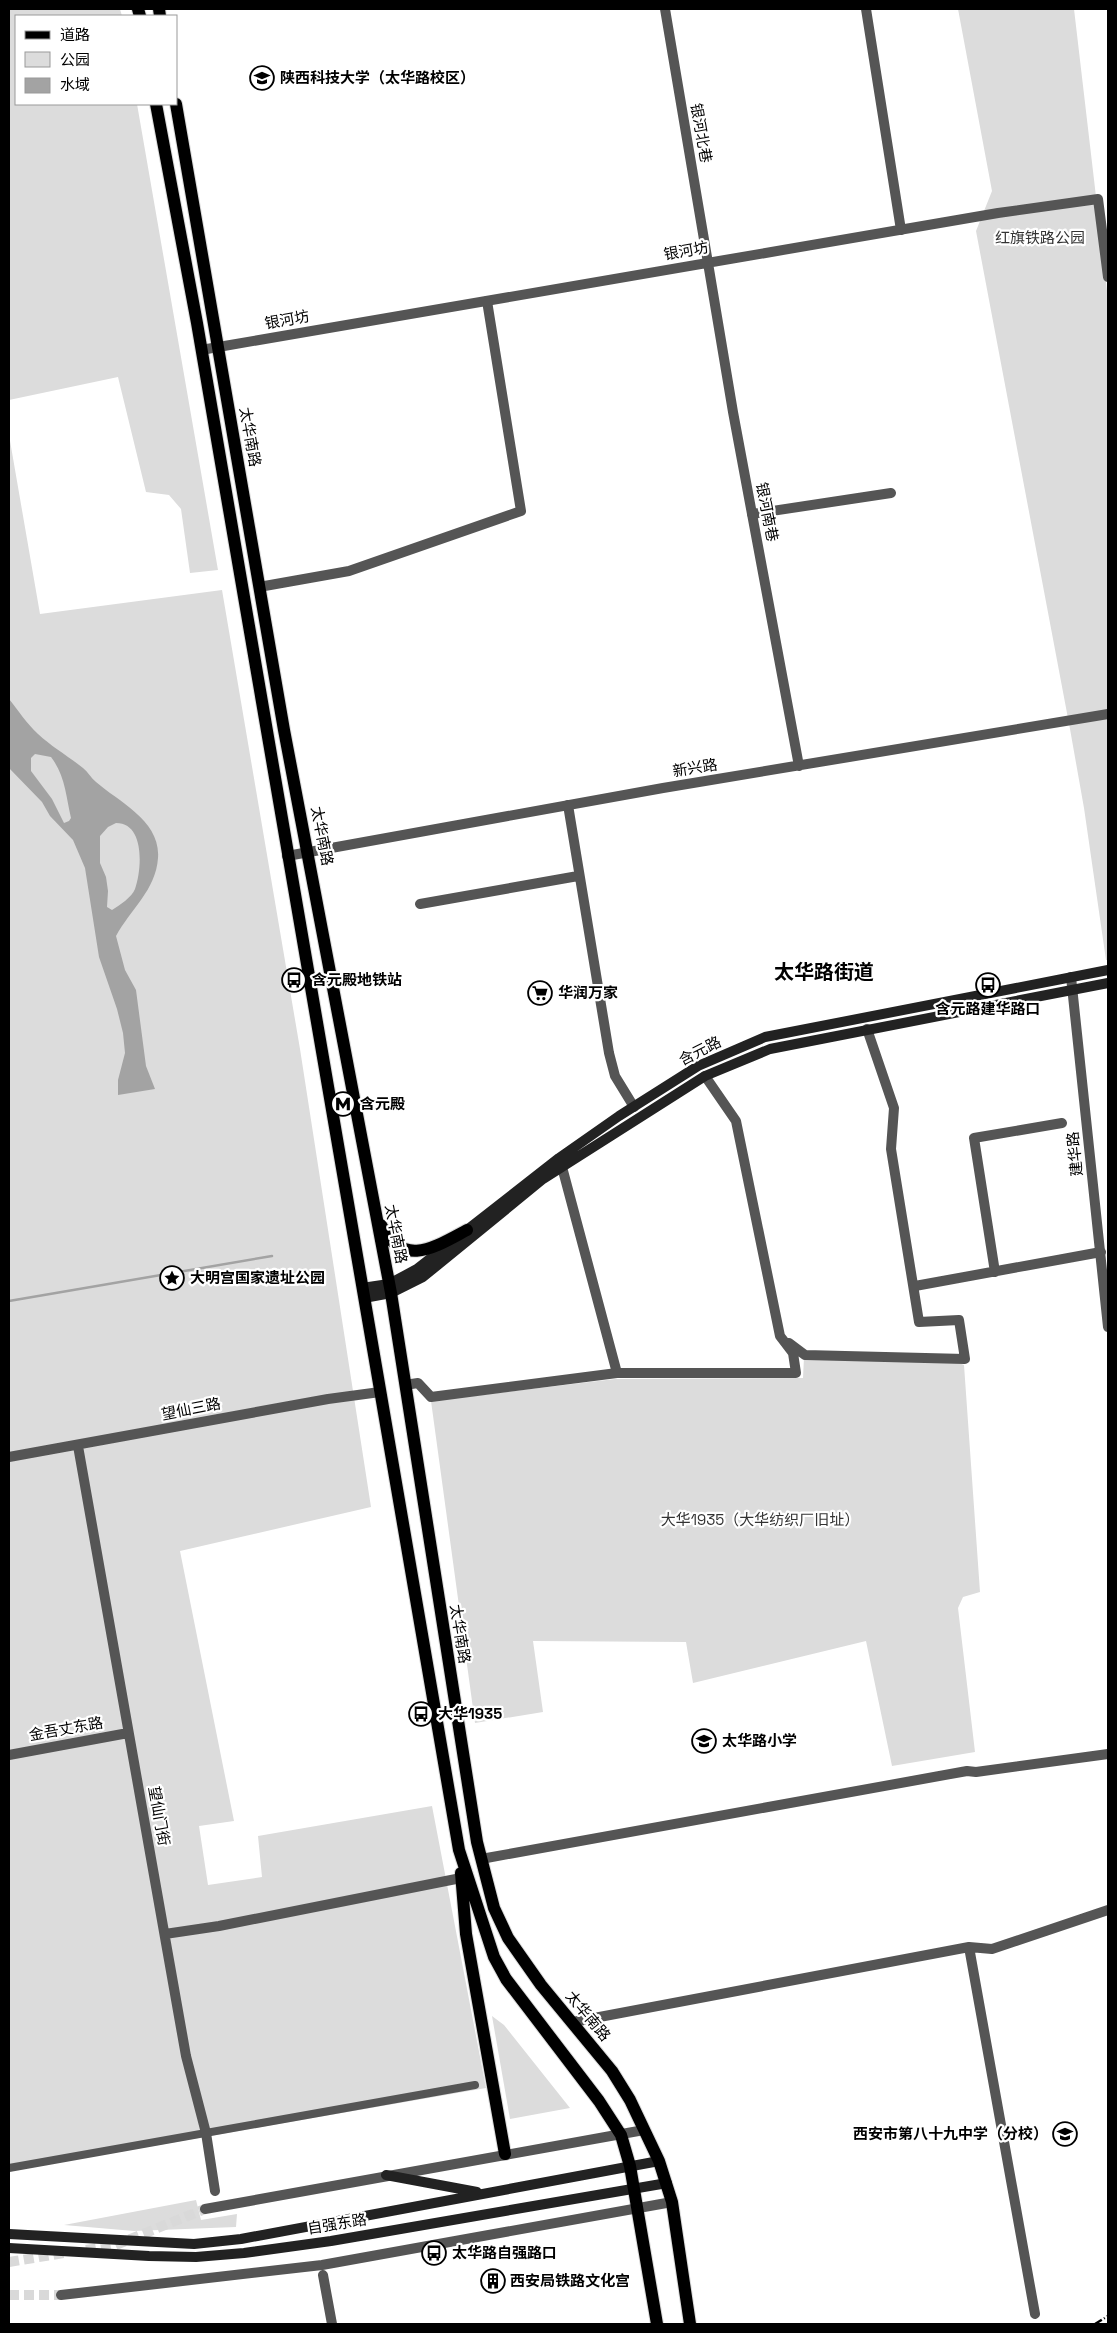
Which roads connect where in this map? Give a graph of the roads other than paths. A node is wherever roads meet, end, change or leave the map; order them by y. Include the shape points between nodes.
1 (664, 9) edge
2 (866, 9) edge
3 (156, 105) edge
4 (176, 105) edge
5 (901, 230) junction
6 (708, 263) junction
7 (1108, 277) edge
8 (487, 301) junction
9 (218, 347) junction
10 (201, 350) junction
11 (891, 493) dead end
12 (752, 514) junction
13 (259, 587) junction
14 (1108, 714) edge
15 (799, 766) junction
16 (568, 805) junction
17 (308, 852) junction
18 (287, 856) junction
19 (578, 876) junction
20 (420, 904) dead end
21 (1108, 970) edge
22 (1071, 977) junction
23 (1108, 983) edge
24 (1072, 990) junction
25 (867, 1029) junction
26 (705, 1076) junction
27 (634, 1107) junction
28 (1062, 1123) dead end
29 (562, 1167) junction
30 (375, 1214) junction
31 (467, 1230) junction
32 (1101, 1252) junction
33 (995, 1272) junction
34 (915, 1286) junction
35 (390, 1288) junction
36 (363, 1293) junction
37 (1108, 1327) edge
38 (780, 1336) junction
39 (617, 1373) junction
40 (405, 1385) junction
41 (380, 1392) junction
42 (78, 1446) junction
43 (9, 1457) edge
44 (128, 1733) junction
45 (1108, 1754) edge
46 (9, 1755) edge
47 (459, 1850) junction
48 (481, 1859) junction
49 (461, 1878) junction
50 (1108, 1910) edge
51 (165, 1934) junction
52 (969, 1947) junction
53 (573, 2022) junction
54 (475, 2085) dead end
55 (644, 2130) junction
56 (206, 2133) junction
57 (620, 2135) junction
58 (506, 2154) junction
59 (659, 2161) junction
60 (630, 2166) junction
61 (9, 2168) edge
62 (386, 2175) junction
63 (667, 2183) junction
64 (634, 2189) junction
65 (215, 2191) dead end
66 (482, 2193) junction
67 (672, 2202) junction
68 (205, 2209) tunnel mouth
69 (637, 2209) junction
70 (9, 2234) edge
71 (9, 2248) edge
72 (323, 2275) dead end
73 (61, 2295) tunnel mouth
74 (1035, 2314) dead end
75 (332, 2324) edge
76 (657, 2324) edge
77 (690, 2324) edge

1 - 6 street, 银河北巷
2 - 5 street
3 - 10 main road
4 - 9 main road, 太华南路
5 - 6 street, 银河坊
5 - 7 street, 银河坊 via 1098,199
6 - 8 street, 银河坊
6 - 12 street, 银河南巷
8 - 9 street, 银河坊
8 - 13 street via 521,511 349,572
9 - 10 street, 银河坊
9 - 13 main road, 太华南路
10 - 18 main road
11 - 12 street
12 - 15 street, 银河南巷
13 - 17 main road, 太华南路
14 - 15 street, 新兴路
15 - 16 street, 新兴路
16 - 17 street, 新兴路
16 - 19 street
17 - 18 street, 新兴路
17 - 30 main road, 太华南路
18 - 36 main road
19 - 20 street
19 - 27 street via 615,1076
21 - 22 main road, 含元路
22 - 24 street, 建华路
22 - 27 main road, 含元路 via 766,1037 698,1066
23 - 24 main road, 含元路
24 - 25 main road, 含元路
24 - 32 street, 建华路
25 - 26 main road, 含元路 via 770,1048
25 - 34 street via 894,1108 891,1149
26 - 29 main road, 含元路
26 - 38 street via 736,1121
27 - 31 main road, 含元路 via 559,1158
28 - 33 street via 974,1138
29 - 35 main road, 含元路 via 423,1277
29 - 39 street
30 - 31 main road via 391,1241 412,1252 434,1247
30 - 35 main road, 太华南路
31 - 35 main road, 含元路
32 - 33 street
32 - 37 street, 建华路
33 - 34 street
34 - 38 street via 920,1322 959,1320 965,1359 805,1355
35 - 36 main road, 含元路
35 - 40 main road, 太华南路
36 - 41 main road
38 - 39 street via 793,1354 796,1373
39 - 40 street via 431,1398 418,1383
40 - 48 main road, 太华南路
41 - 42 street, 望仙三路
41 - 47 main road
42 - 43 street, 望仙三路
42 - 44 street, 望仙门街
44 - 46 street, 金吾丈东路
44 - 51 street, 望仙门街
45 - 48 street via 967,1771
47 - 49 main road
47 - 57 main road via 494,1957 506,1979 600,2101
48 - 53 main road, 太华南路 via 494,1908 508,1938 541,1985
49 - 51 street
49 - 58 main road via 466,1934
50 - 52 street via 992,1949
51 - 56 street, 望仙门街 via 186,2056
52 - 53 street
52 - 74 street
53 - 55 main road, 太华南路 via 612,2071
54 - 56 street
55 - 57 street
55 - 59 main road, 太华南路
56 - 61 street
56 - 65 street, 望仙门街
57 - 58 street
57 - 60 main road
58 - 62 street
59 - 60 main road, 自强东路
59 - 63 main road, 太华南路
60 - 64 main road
60 - 66 main road, 自强东路
62 - 66 main road
62 - 68 street
63 - 64 main road, 自强东路
63 - 67 main road, 太华南路
64 - 69 main road
64 - 71 main road, 自强东路 via 244,2253 196,2257
66 - 70 main road, 自强东路 via 194,2244
67 - 69 street
67 - 77 main road, 太华南路
69 - 73 street via 322,2265
69 - 76 main road
72 - 75 street

